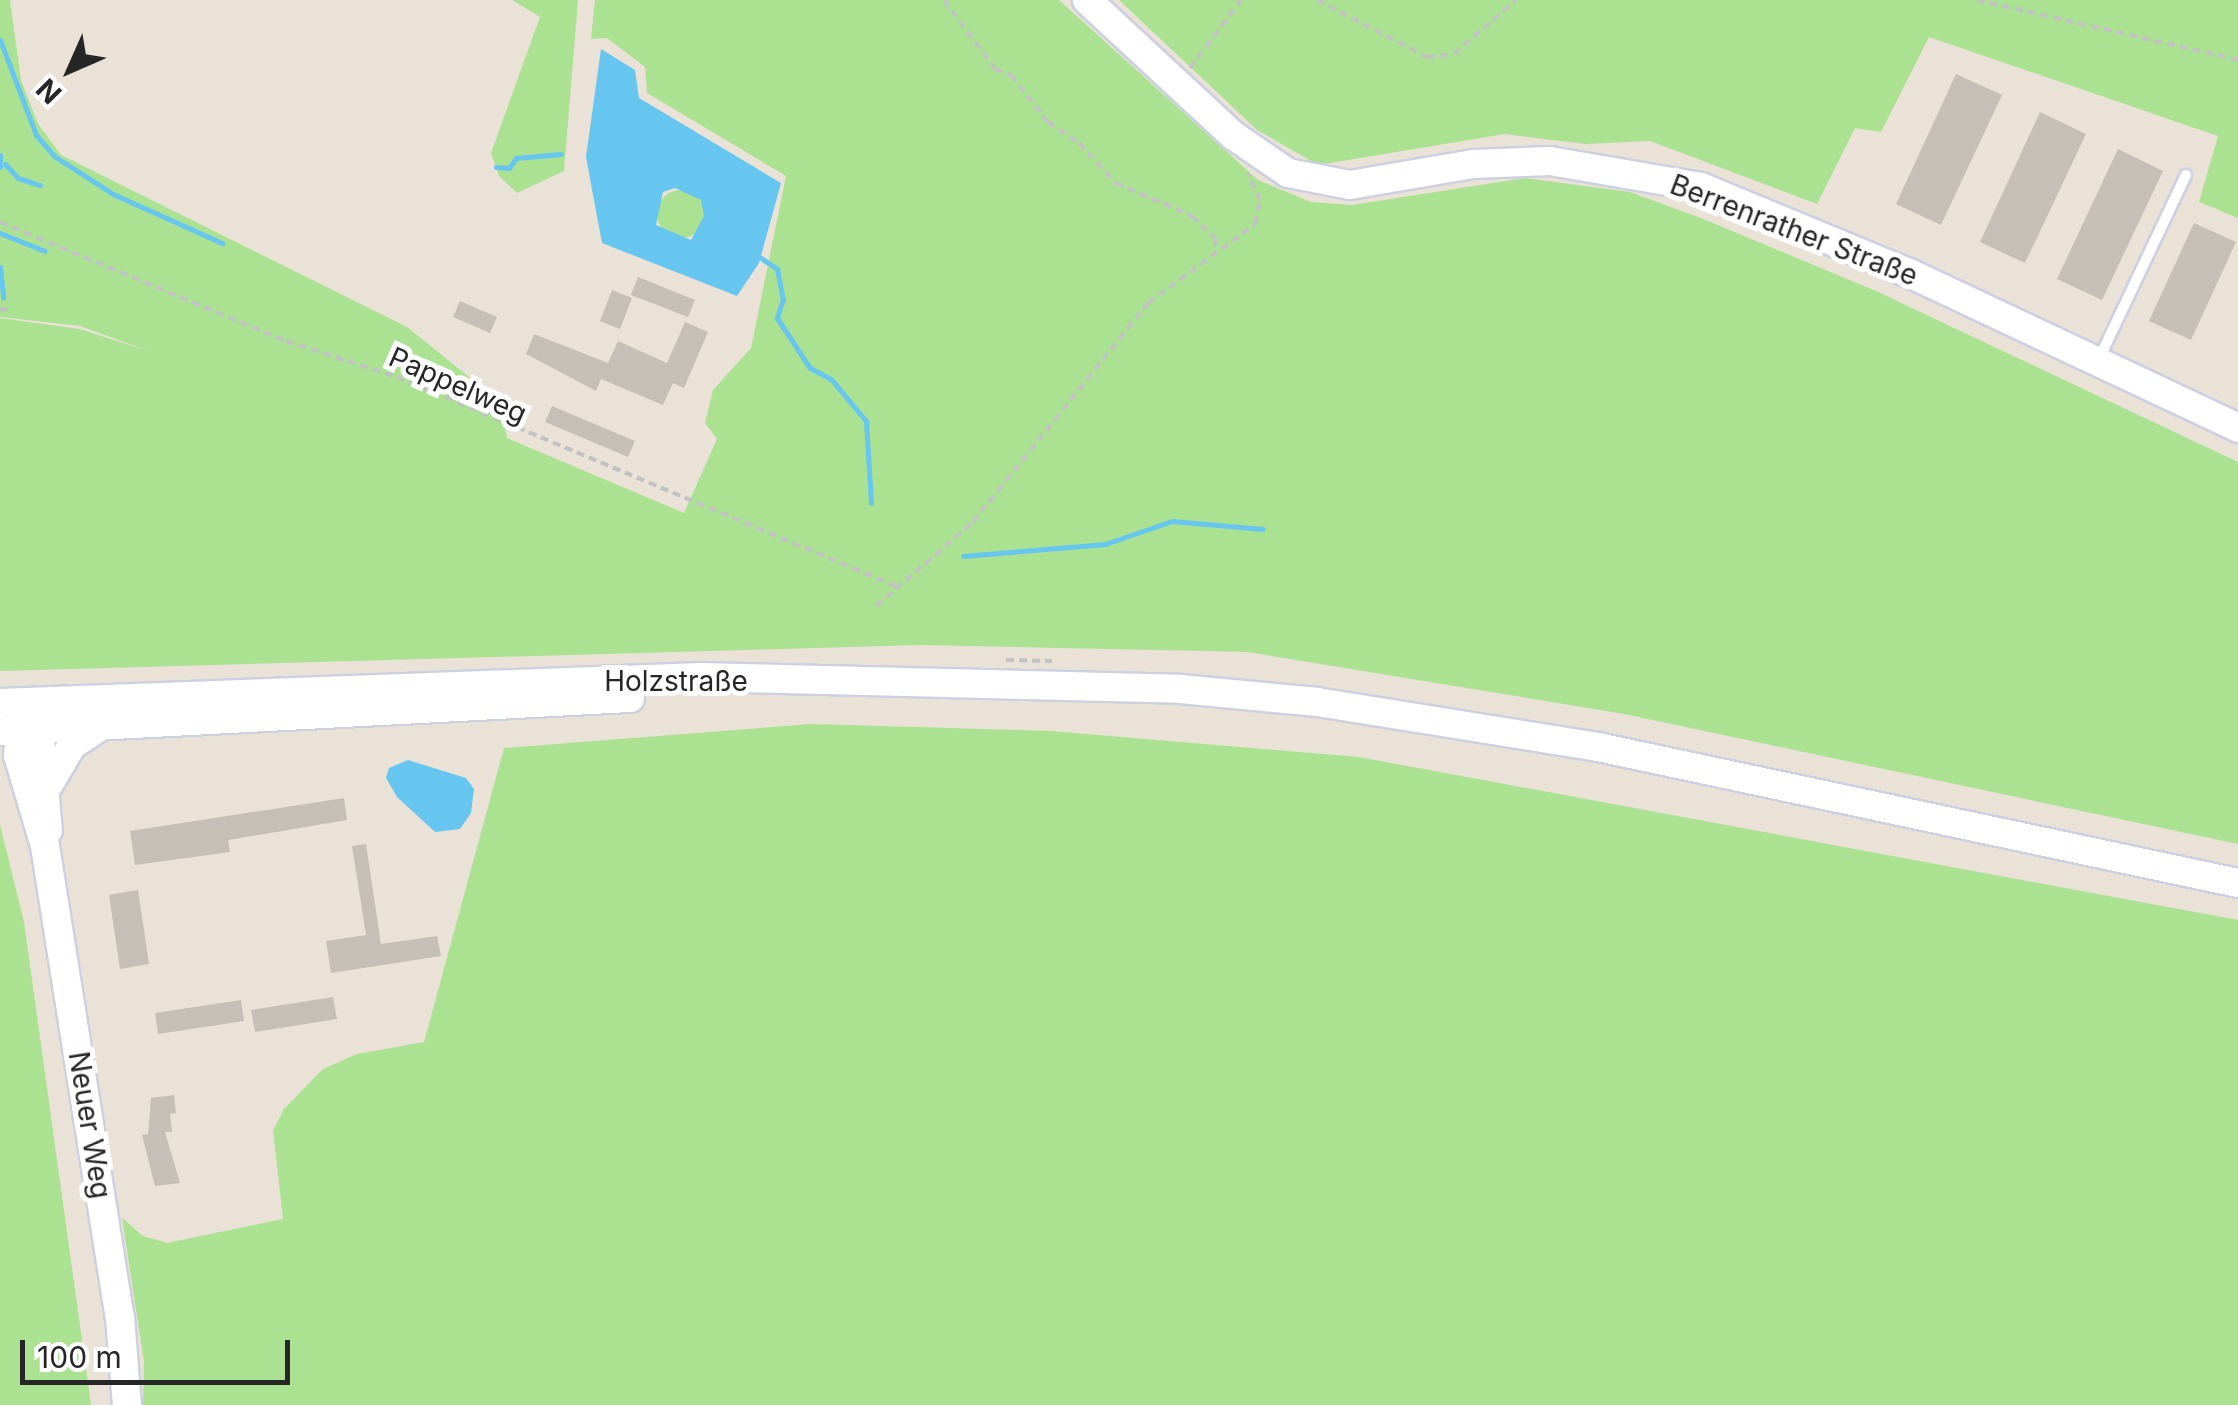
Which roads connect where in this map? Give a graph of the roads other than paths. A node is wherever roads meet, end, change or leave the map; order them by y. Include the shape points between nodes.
1 (1087, 0) edge
2 (2186, 175) dead end
3 (2098, 362) junction
4 (2238, 428) edge
5 (765, 682) junction
6 (12, 702) edge
7 (104, 724) junction
8 (20, 730) edge
9 (0, 766) edge
10 (37, 795) junction
11 (2238, 883) edge
12 (126, 1405) edge

1 - 3 main road, Berrenrather Straße via 1262,159 1319,183 1350,185 1531,161 1632,170 1702,187 1794,224
2 - 3 lane
3 - 4 main road, Berrenrather Straße
5 - 6 main road, Holzstraße via 700,678
5 - 7 main road, Holzstraße via 707,694
5 - 11 main road via 1062,682 1317,702 1598,747
6 - 8 main road, Neuer Weg
7 - 8 main road, Holzstraße
7 - 10 main road via 72,745
8 - 10 main road, Neuer Weg
9 - 10 main road
10 - 12 main road, Neuer Weg via 120,1316

